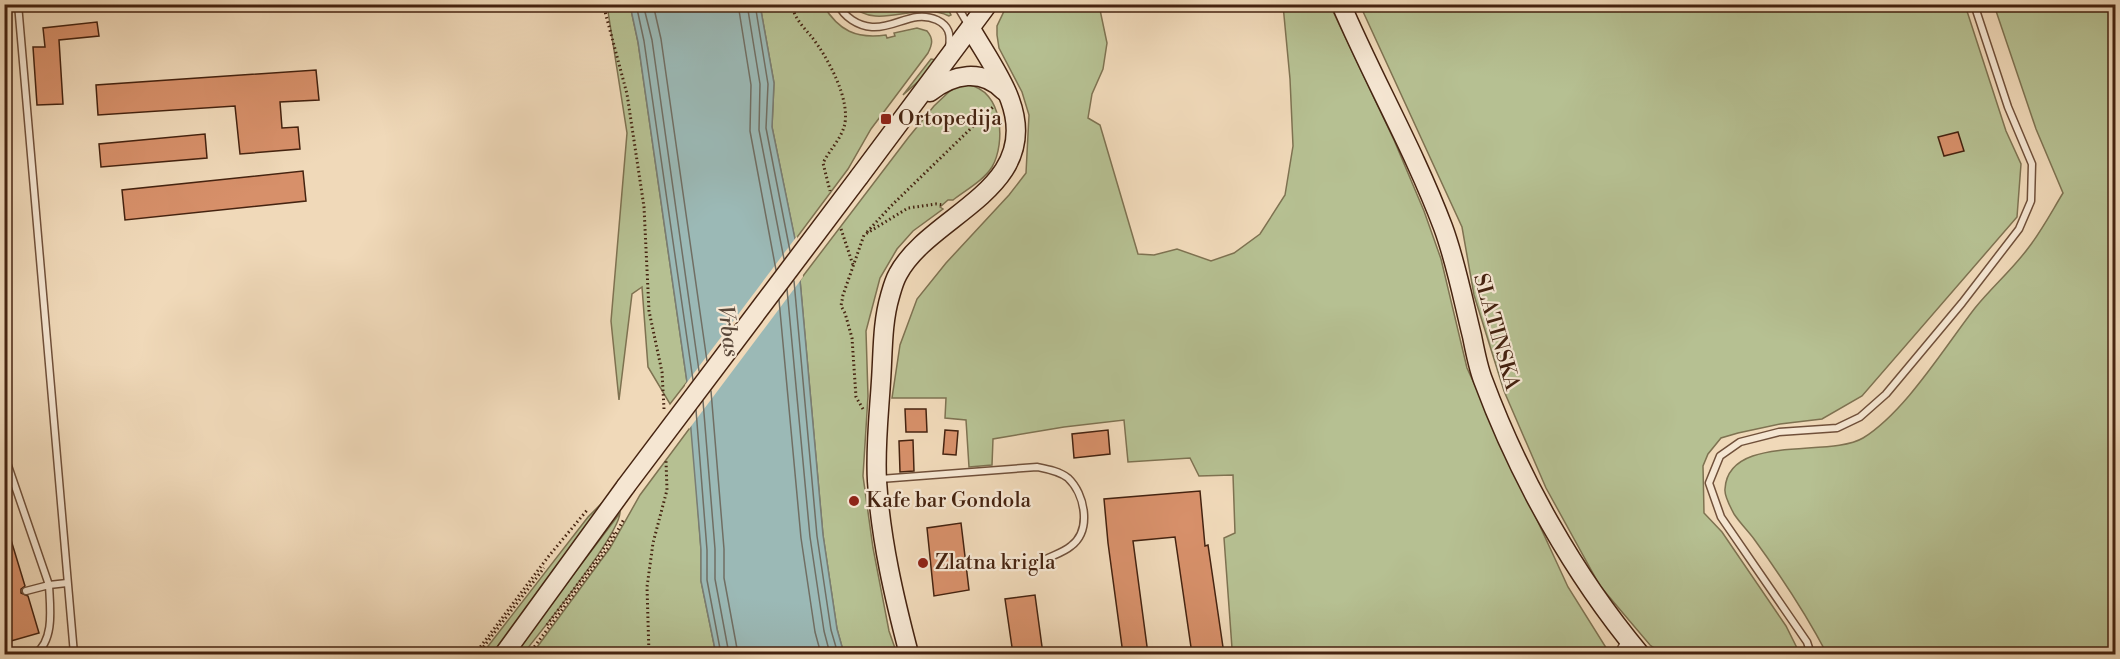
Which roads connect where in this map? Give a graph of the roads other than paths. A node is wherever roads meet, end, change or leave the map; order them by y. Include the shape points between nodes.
1 (18, 4) edge
2 (838, 4) edge
3 (956, 4) edge
4 (988, 4) edge
5 (1341, 4) edge
6 (1974, 4) edge
7 (971, 29) junction
8 (937, 75) junction
9 (1002, 100) junction
10 (911, 110) junction
11 (4, 454) edge
12 (877, 479) junction
13 (1046, 559) dead end
14 (67, 584) junction
15 (49, 585) junction
16 (26, 591) dead end
17 (1626, 638) junction
18 (35, 654) edge
19 (74, 654) edge
20 (504, 654) edge
21 (909, 654) edge
22 (1618, 654) edge
23 (1640, 654) edge
24 (1811, 654) edge

1 - 14 lane
2 - 8 lane via 849,18 872,27 923,16 942,22 950,32 950,41
3 - 7 lane
4 - 7 street
5 - 17 street, SLATINSKA via 1443,228 1482,378 1513,452 1565,548
6 - 24 lane via 2008,107 2032,164 2031,201 2019,229 1886,394 1860,417 1837,428 1779,432 1740,442 1720,456 1709,483 1721,517 1807,642
7 - 8 street
7 - 9 street
8 - 10 street
9 - 10 street via 999,86 963,75 931,90
9 - 12 street via 1015,118 1009,162 989,188 917,251 898,274 890,297 884,330
10 - 20 street, bridge
11 - 15 lane
12 - 13 lane via 1037,467 1054,471 1068,479 1082,500 1085,522 1071,547
12 - 21 street via 889,577
14 - 15 lane
14 - 19 lane
15 - 16 lane
15 - 18 lane via 51,624
17 - 22 lane
17 - 23 street, SLATINSKA

